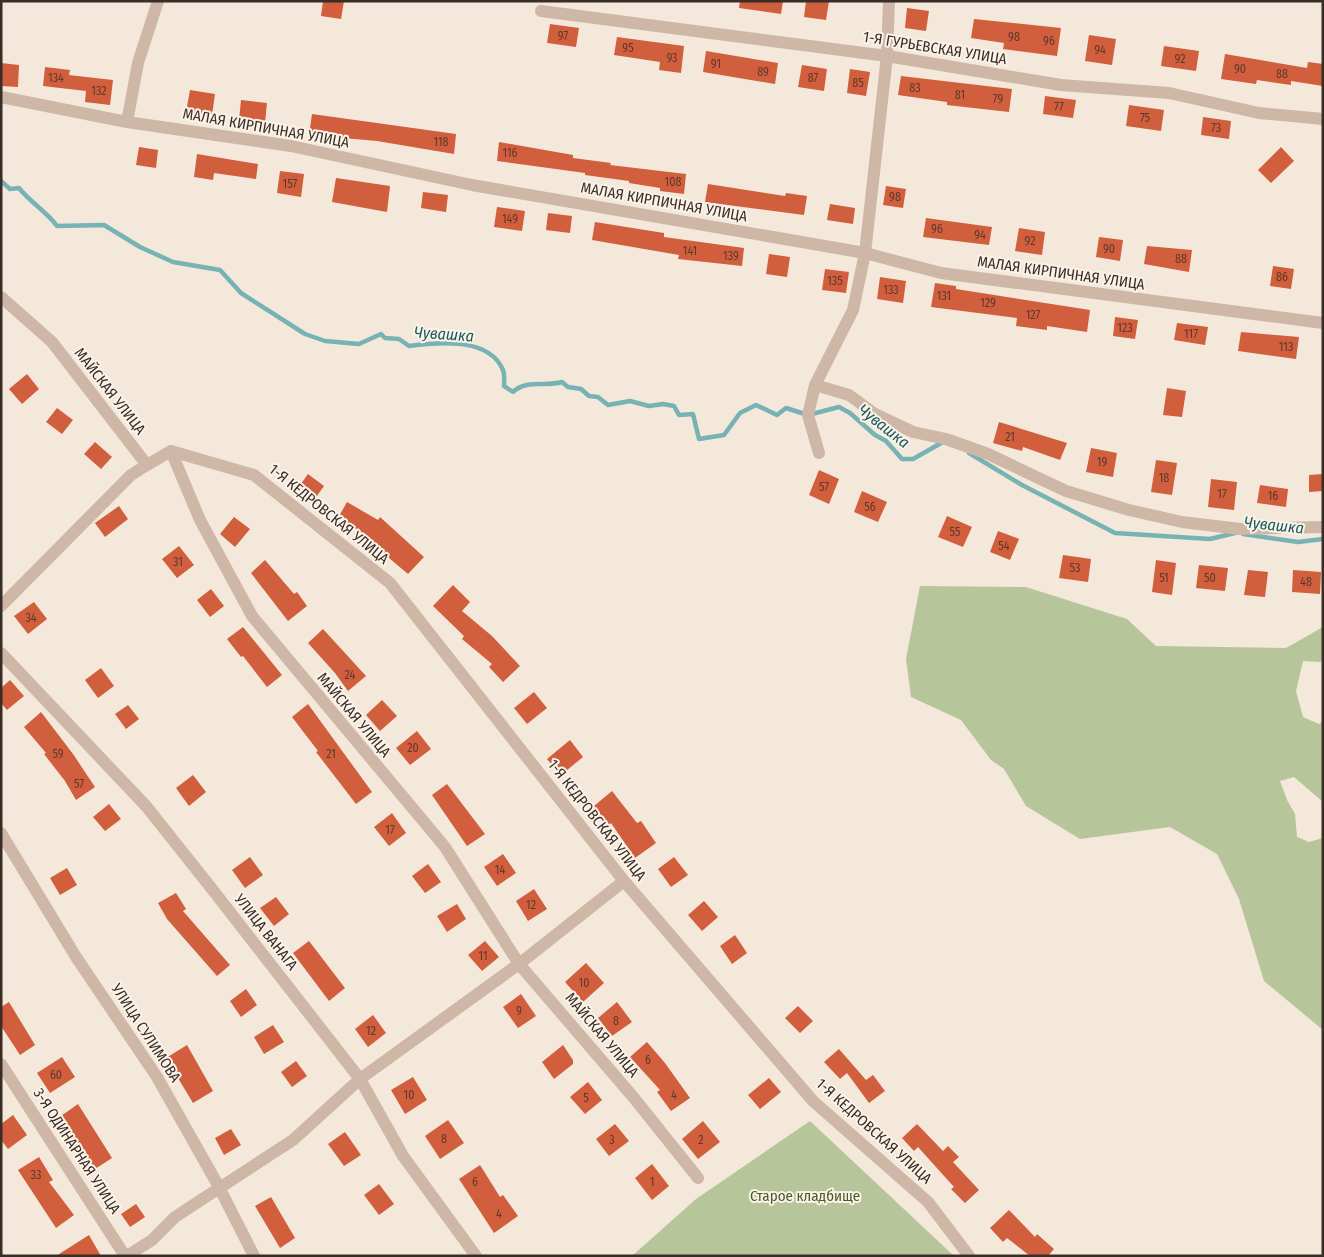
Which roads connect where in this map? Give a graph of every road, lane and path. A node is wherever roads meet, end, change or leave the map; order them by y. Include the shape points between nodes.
1 (158, 1) edge
2 (889, 1) edge
3 (541, 11) dead end
4 (886, 56) junction
5 (1, 97) edge
6 (1323, 119) edge
7 (127, 122) junction
8 (865, 253) junction
9 (1, 297) edge
10 (1323, 323) edge
11 (815, 385) junction
12 (171, 451) junction
13 (819, 453) dead end
14 (147, 465) junction
15 (1323, 527) edge
16 (1, 606) edge
17 (1, 652) edge
18 (1, 833) edge
19 (624, 881) junction
20 (519, 964) junction
21 (1, 1064) edge
22 (360, 1080) junction
23 (698, 1178) dead end
24 (219, 1187) junction
25 (126, 1256) edge
26 (254, 1256) edge
27 (476, 1256) edge
28 (968, 1256) edge

1 - 7 street via 138,63
2 - 4 street
3 - 4 street, 1-Я ГУРЬЕВСКАЯ УЛИЦА
4 - 6 street, 1-Я ГУРЬЕВСКАЯ УЛИЦА via 1061,85 1169,93 1259,113
4 - 8 street
5 - 7 street, МАЛАЯ КИРПИЧНАЯ УЛИЦА
7 - 8 street, МАЛАЯ КИРПИЧНАЯ УЛИЦА via 291,146 472,185
8 - 10 street, МАЛАЯ КИРПИЧНАЯ УЛИЦА via 941,273
8 - 11 street via 853,310
9 - 14 street, МАЙСКАЯ УЛИЦА via 52,342
11 - 13 street via 808,415
11 - 15 street via 849,395 875,414 913,432 988,454 1066,491 1129,510 1182,522 1240,529
12 - 14 street
12 - 19 street, 1-Я КЕДРОВСКАЯ УЛИЦА via 254,475 390,583
12 - 20 street, МАЙСКАЯ УЛИЦА via 200,520 252,616 445,847
14 - 16 street via 131,475
17 - 22 street, УЛИЦА ВАНАГА via 146,806
18 - 24 street, УЛИЦА СУЛИМОВА via 76,957 158,1077
19 - 20 street
19 - 28 street, 1-Я КЕДРОВСКАЯ УЛИЦА via 813,1101 928,1202
20 - 22 street
20 - 23 street, МАЙСКАЯ УЛИЦА
21 - 25 street, 3-Я ОДИНАРНАЯ УЛИЦА
22 - 24 street via 293,1140
22 - 27 street, УЛИЦА ВАНАГА via 403,1156
24 - 25 street via 175,1217 152,1240
24 - 26 street, УЛИЦА СУЛИМОВА

